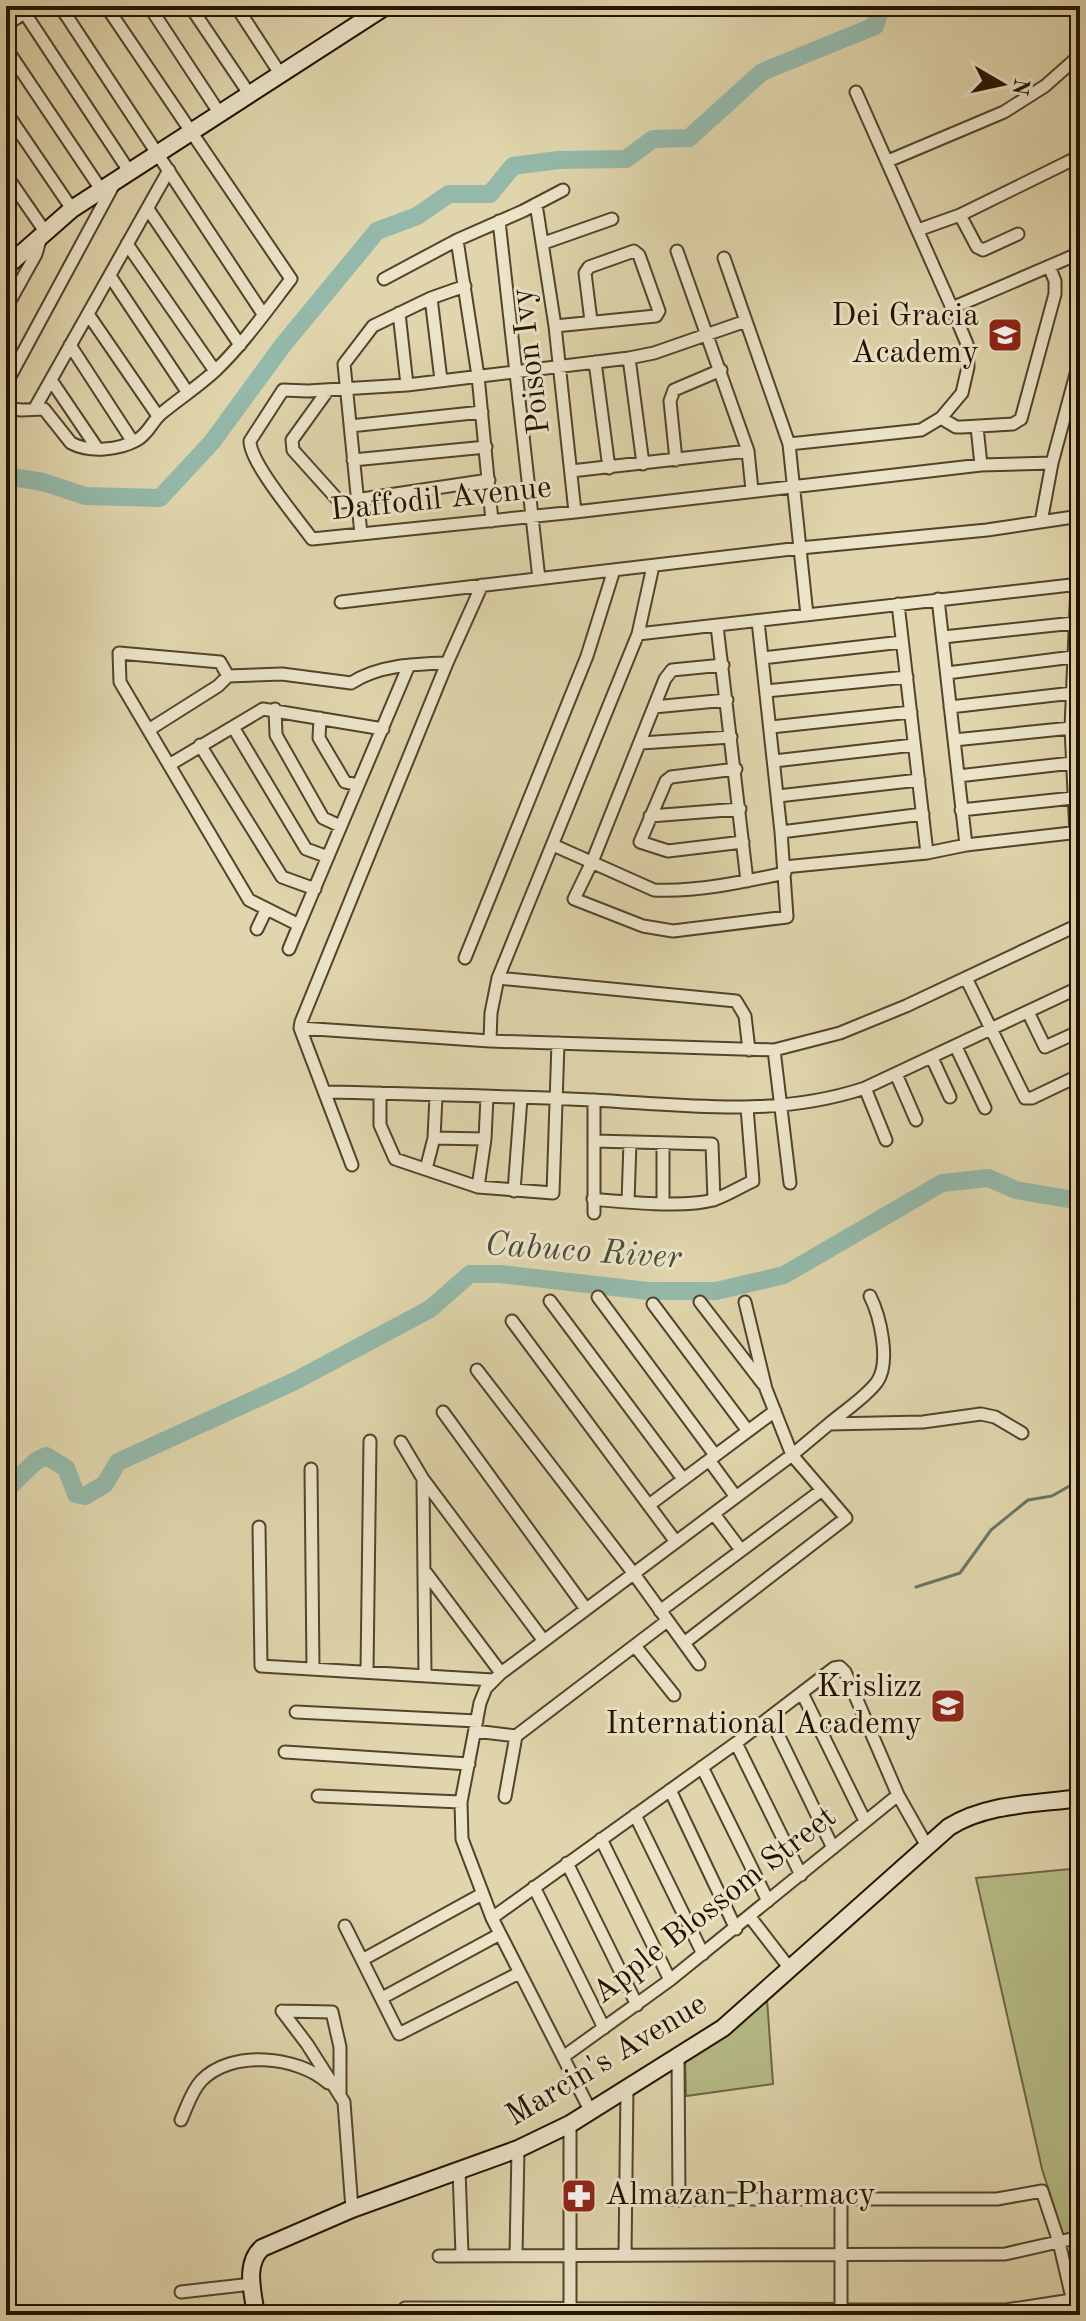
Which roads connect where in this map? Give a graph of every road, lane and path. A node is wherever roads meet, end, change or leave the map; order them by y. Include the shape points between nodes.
1 (60, 6) edge
2 (106, 6) edge
3 (149, 6) edge
4 (190, 6) edge
5 (236, 6) edge
6 (386, 6) edge
7 (27, 8) edge
8 (6, 25) edge
9 (6, 48) edge
10 (1080, 55) edge
11 (281, 75) junction
12 (856, 92) dead end
13 (250, 95) junction
14 (6, 112) edge
15 (220, 114) junction
16 (190, 134) junction
17 (1080, 153) edge
18 (159, 155) junction
19 (888, 161) junction
20 (169, 170) junction
21 (129, 171) junction
22 (6, 175) edge
23 (108, 187) junction
24 (563, 190) dead end
25 (536, 204) junction
26 (72, 209) junction
27 (148, 209) junction
28 (960, 215) junction
29 (612, 219) dead end
30 (499, 221) junction
31 (918, 230) junction
32 (1018, 234) dead end
33 (44, 235) junction
34 (457, 240) junction
35 (544, 243) junction
36 (127, 244) junction
37 (677, 251) dead end
38 (1080, 253) edge
39 (9, 257) edge
40 (724, 258) dead end
41 (1049, 266) junction
42 (110, 276) junction
43 (384, 279) dead end
44 (465, 286) junction
45 (431, 298) junction
46 (6, 308) edge
47 (952, 308) junction
48 (399, 313) junction
49 (88, 314) junction
50 (263, 314) junction
51 (591, 321) junction
52 (746, 321) junction
53 (555, 326) junction
54 (708, 334) junction
55 (70, 345) junction
56 (240, 345) junction
57 (629, 358) junction
58 (1080, 359) edge
59 (595, 362) junction
60 (558, 366) junction
61 (518, 370) junction
62 (721, 370) junction
63 (215, 371) junction
64 (478, 376) junction
65 (51, 380) junction
66 (441, 380) junction
67 (6, 384) edge
68 (407, 385) junction
69 (328, 390) junction
70 (346, 390) junction
71 (188, 393) junction
72 (6, 408) edge
73 (35, 408) junction
74 (482, 412) junction
75 (158, 416) junction
76 (941, 418) junction
77 (350, 426) junction
78 (977, 427) junction
79 (133, 442) junction
80 (789, 444) junction
81 (486, 447) junction
82 (97, 448) junction
83 (748, 451) junction
84 (353, 460) junction
85 (676, 460) junction
86 (1052, 463) junction
87 (643, 464) junction
88 (981, 465) junction
89 (609, 468) junction
90 (571, 471) junction
91 (489, 480) junction
92 (793, 486) junction
93 (752, 490) junction
94 (357, 498) junction
95 (575, 512) junction
96 (534, 516) junction
97 (1080, 516) edge
98 (492, 521) junction
99 (1041, 522) junction
100 (361, 534) junction
101 (800, 548) junction
102 (653, 566) junction
103 (614, 570) junction
104 (539, 579) junction
105 (1078, 584) edge
106 (482, 585) junction
107 (938, 599) junction
108 (341, 602) dead end
109 (898, 604) junction
110 (807, 615) junction
111 (758, 621) junction
112 (1074, 623) junction
113 (717, 626) junction
114 (638, 634) junction
115 (943, 637) junction
116 (902, 642) junction
117 (1073, 657) junction
118 (762, 658) junction
119 (447, 663) junction
120 (409, 665) junction
121 (723, 665) junction
122 (947, 673) junction
123 (228, 676) junction
124 (907, 677) junction
125 (766, 691) junction
126 (1073, 693) junction
127 (727, 700) junction
128 (654, 707) junction
129 (950, 707) junction
130 (275, 709) junction
131 (911, 712) junction
132 (320, 718) junction
133 (233, 727) junction
134 (771, 727) junction
135 (1071, 728) junction
136 (150, 729) junction
137 (383, 729) junction
138 (731, 737) junction
139 (954, 740) junction
140 (641, 743) junction
141 (200, 745) junction
142 (914, 745) junction
143 (774, 761) junction
144 (1072, 763) junction
145 (169, 765) junction
146 (736, 769) junction
147 (958, 776) junction
148 (919, 780) junction
149 (358, 785) junction
150 (778, 796) junction
151 (1073, 798) junction
152 (740, 809) junction
153 (961, 810) junction
154 (923, 814) junction
155 (650, 816) junction
156 (340, 826) junction
157 (781, 832) junction
158 (1078, 833) edge
159 (743, 842) junction
160 (553, 845) junction
161 (966, 845) junction
162 (927, 853) junction
163 (328, 857) junction
164 (592, 862) junction
165 (785, 870) junction
166 (747, 881) junction
167 (315, 889) junction
168 (266, 910) junction
169 (1080, 924) edge
170 (299, 925) junction
171 (257, 929) dead end
172 (289, 949) dead end
173 (465, 958) dead end
174 (498, 978) junction
175 (966, 978) junction
176 (1080, 987) edge
177 (1028, 1012) junction
178 (300, 1028) junction
179 (991, 1030) junction
180 (1080, 1031) edge
181 (490, 1041) junction
182 (558, 1043) junction
183 (956, 1047) junction
184 (749, 1050) junction
185 (774, 1050) junction
186 (932, 1058) junction
187 (896, 1074) junction
188 (1080, 1075) edge
189 (865, 1088) junction
190 (325, 1092) junction
191 (380, 1093) junction
192 (436, 1096) junction
193 (487, 1097) junction
194 (950, 1097) dead end
195 (521, 1098) junction
196 (556, 1099) junction
197 (594, 1100) junction
198 (781, 1106) junction
199 (747, 1108) junction
200 (985, 1108) dead end
201 (916, 1120) dead end
202 (434, 1138) junction
203 (485, 1139) junction
204 (886, 1140) dead end
205 (594, 1141) junction
206 (630, 1142) junction
207 (663, 1143) junction
208 (352, 1165) dead end
209 (426, 1169) junction
210 (790, 1183) dead end
211 (478, 1187) junction
212 (514, 1191) junction
213 (593, 1199) junction
214 (714, 1200) junction
215 (628, 1202) junction
216 (663, 1202) junction
217 (594, 1213) dead end
218 (870, 1296) dead end
219 (598, 1297) dead end
220 (550, 1301) dead end
221 (700, 1302) dead end
222 (745, 1302) dead end
223 (653, 1304) dead end
224 (512, 1321) dead end
225 (477, 1370) dead end
226 (766, 1389) junction
227 (775, 1411) junction
228 (443, 1412) dead end
229 (829, 1424) junction
230 (748, 1431) junction
231 (1022, 1433) dead end
232 (370, 1441) dead end
233 (401, 1442) dead end
234 (792, 1455) junction
235 (712, 1458) junction
236 (311, 1469) dead end
237 (423, 1479) junction
238 (683, 1479) junction
239 (822, 1490) junction
240 (736, 1497) junction
241 (649, 1505) junction
242 (714, 1514) junction
243 (259, 1527) dead end
244 (676, 1542) junction
245 (741, 1550) junction
246 (423, 1569) junction
247 (634, 1574) junction
248 (586, 1609) junction
249 (664, 1616) junction
250 (544, 1641) junction
251 (684, 1643) junction
252 (635, 1646) junction
253 (699, 1664) dead end
254 (313, 1668) junction
255 (367, 1671) junction
256 (425, 1675) junction
257 (497, 1676) junction
258 (802, 1693) junction
259 (674, 1695) dead end
260 (296, 1712) dead end
261 (770, 1718) junction
262 (476, 1726) junction
263 (516, 1736) junction
264 (736, 1743) junction
265 (285, 1752) dead end
266 (469, 1764) junction
267 (702, 1767) junction
268 (670, 1790) junction
269 (898, 1795) junction
270 (318, 1796) dead end
271 (505, 1797) dead end
272 (1080, 1798) edge
273 (461, 1802) junction
274 (635, 1815) junction
275 (865, 1821) junction
276 (601, 1839) junction
277 (833, 1848) junction
278 (928, 1848) junction
279 (567, 1863) junction
280 (801, 1875) junction
281 (534, 1887) junction
282 (482, 1894) junction
283 (768, 1901) junction
284 (750, 1917) junction
285 (492, 1918) junction
286 (345, 1926) dead end
287 (736, 1929) junction
288 (500, 1934) junction
289 (703, 1954) junction
290 (362, 1960) junction
291 (791, 1970) junction
292 (519, 1973) junction
293 (670, 1980) junction
294 (382, 1998) junction
295 (637, 2005) junction
296 (604, 2028) junction
297 (563, 2057) junction
298 (678, 2057) junction
299 (627, 2088) junction
300 (340, 2094) junction
301 (590, 2110) junction
302 (181, 2120) dead end
303 (570, 2124) junction
304 (518, 2149) junction
305 (459, 2170) junction
306 (625, 2199) junction
307 (841, 2199) junction
308 (679, 2200) junction
309 (352, 2209) junction
310 (1080, 2237) edge
311 (1059, 2242) junction
312 (462, 2254) junction
313 (570, 2254) junction
314 (841, 2254) junction
315 (516, 2255) junction
316 (625, 2255) junction
317 (439, 2256) dead end
318 (252, 2284) junction
319 (181, 2292) dead end
320 (1072, 2300) junction
321 (405, 2312) edge
322 (570, 2312) edge
323 (841, 2312) edge
324 (256, 2315) edge
325 (1076, 2315) edge

1 - 18 street
2 - 16 street
3 - 15 street
4 - 13 street
5 - 11 street
6 - 11 main road
7 - 8 street
7 - 21 street
9 - 23 street
10 - 19 street via 1004,112
11 - 13 main road
12 - 19 street
13 - 15 main road
14 - 26 street
15 - 16 main road
16 - 18 main road
16 - 50 street via 291,279
17 - 28 street
18 - 20 street
18 - 21 main road
19 - 31 street
20 - 27 street
20 - 50 street
21 - 23 main road
22 - 33 street
23 - 26 main road
23 - 67 street
24 - 25 street
25 - 30 street
25 - 35 street, Poison Ivy
26 - 33 main road
27 - 36 street
27 - 56 street
28 - 31 street
28 - 32 street via 983,250
29 - 35 street
30 - 34 street
30 - 61 street
31 - 47 street
33 - 39 main road
33 - 46 street
34 - 43 street
34 - 44 street
35 - 53 street, Poison Ivy
36 - 42 street
36 - 63 street
37 - 54 street
38 - 41 street
40 - 52 street
41 - 47 street
41 - 78 street via 1055,294 1021,419
42 - 49 street
42 - 71 street
44 - 45 street
44 - 64 street
45 - 48 street
45 - 66 street
47 - 76 street via 967,344 968,367 962,393
48 - 68 street
48 - 70 street via 373,326 344,364
49 - 55 street
49 - 75 street
50 - 56 street
51 - 51 street via 656,316 659,311 634,251 585,273
51 - 53 street
52 - 54 street
52 - 80 street
53 - 60 street, Poison Ivy
54 - 57 street
54 - 62 street
55 - 65 street
55 - 79 street
56 - 63 street
57 - 59 street
57 - 87 street
58 - 86 street
59 - 60 street
59 - 89 street
60 - 61 street
60 - 90 street, Poison Ivy
61 - 64 street
61 - 96 street
62 - 83 street
62 - 85 street via 674,390 670,401
63 - 71 street
64 - 66 street
64 - 74 street
65 - 73 street
65 - 82 street
66 - 68 street
68 - 70 street
69 - 70 street
69 - 94 street via 292,440 293,450 337,499
69 - 100 street, Daffodil Avenue via 283,390 253,433 250,450 312,539
70 - 77 street
71 - 75 street
72 - 73 street
73 - 82 street via 49,412 71,443
74 - 77 street
74 - 81 street
75 - 79 street
76 - 78 street via 956,427
76 - 80 street via 921,430
77 - 84 street
78 - 88 street
79 - 82 street
80 - 92 street
81 - 84 street
81 - 91 street
83 - 85 street
83 - 93 street
84 - 94 street
85 - 87 street
86 - 88 street, Daffodil Avenue
86 - 99 street
87 - 89 street
88 - 92 street, Daffodil Avenue
89 - 90 street
90 - 95 street, Poison Ivy
91 - 94 street
91 - 98 street
92 - 93 street, Daffodil Avenue
92 - 101 street
93 - 95 street, Daffodil Avenue
94 - 100 street
95 - 96 street, Daffodil Avenue
96 - 98 street, Daffodil Avenue
96 - 104 street
97 - 99 street
98 - 100 street, Daffodil Avenue
99 - 101 street
101 - 102 street
101 - 110 street
102 - 103 street
102 - 114 street
103 - 104 street
103 - 173 street via 587,656
104 - 106 street
105 - 107 street
105 - 112 street
106 - 108 street
106 - 119 street
107 - 109 street
107 - 115 street
109 - 110 street
109 - 116 street
110 - 111 street
111 - 113 street
111 - 118 street
112 - 115 street
112 - 117 street
113 - 114 street
113 - 121 street
114 - 160 street
115 - 122 street
116 - 118 street
116 - 124 street
117 - 122 street
117 - 126 street
118 - 125 street
119 - 120 street
119 - 178 street
120 - 123 street via 366,673 351,683 282,674
120 - 137 street
121 - 127 street
121 - 128 street via 672,670
122 - 129 street
123 - 136 street
123 - 136 street via 220,662 119,653 120,682
124 - 125 street
124 - 131 street
125 - 134 street
126 - 129 street
126 - 135 street
127 - 128 street
127 - 138 street
128 - 140 street
129 - 139 street
130 - 132 street
130 - 133 street via 263,709
130 - 156 street via 276,735 323,818
131 - 134 street
131 - 142 street
132 - 137 street
132 - 149 street via 319,738 325,749 345,782
133 - 141 street
133 - 163 street via 306,849
134 - 143 street
135 - 139 street
135 - 144 street
136 - 145 street
137 - 149 street
138 - 140 street
138 - 146 street
139 - 147 street
140 - 164 street
141 - 145 street
141 - 167 street via 282,877
142 - 143 street
142 - 148 street
143 - 150 street
144 - 147 street
144 - 151 street
145 - 168 street via 249,900
146 - 152 street
146 - 155 street via 671,777
147 - 153 street
148 - 150 street
148 - 154 street
149 - 156 street
150 - 157 street
151 - 153 street
151 - 158 street
152 - 155 street
152 - 159 street
153 - 161 street
154 - 157 street
154 - 162 street
155 - 159 street via 640,842 668,851
156 - 163 street
157 - 165 street
158 - 161 street
159 - 166 street
160 - 164 street
160 - 174 street
161 - 162 street
162 - 165 street
163 - 167 street
164 - 165 street via 574,899 643,926 673,931 787,917
164 - 166 street via 654,890
165 - 166 street
167 - 170 street
168 - 170 street
168 - 171 street
169 - 175 street
170 - 172 street
174 - 181 street
174 - 184 street via 736,1001 745,1016
175 - 179 street
175 - 185 street via 840,1033
176 - 177 street
177 - 179 street
177 - 180 street via 1045,1047
178 - 181 street
178 - 190 street
179 - 183 street
179 - 188 street via 1025,1098
181 - 182 street
182 - 184 street
182 - 196 street
183 - 186 street
183 - 200 street
184 - 185 street
185 - 198 street
186 - 187 street
186 - 194 street
187 - 189 street
187 - 201 street
189 - 198 street via 830,1100
189 - 204 street
190 - 191 street
190 - 208 street
191 - 192 street
191 - 209 street via 380,1125 395,1159
192 - 193 street
192 - 202 street
193 - 195 street
193 - 203 street
195 - 196 street
195 - 212 street
196 - 197 street
196 - 212 street via 553,1193
197 - 199 street
197 - 205 street
198 - 199 street
198 - 210 street
199 - 214 street via 753,1181
202 - 203 street
202 - 209 street
203 - 211 street
205 - 206 street
205 - 213 street
206 - 207 street
206 - 215 street
207 - 214 street via 712,1144
207 - 216 street
209 - 211 street
211 - 212 street
213 - 215 street
213 - 217 street
214 - 216 street
215 - 216 street
218 - 229 street via 881,1329 878,1380
219 - 235 street
220 - 238 street
221 - 226 street
222 - 226 street
223 - 230 street
224 - 241 street
225 - 247 street
226 - 227 street
227 - 230 street
227 - 234 street
228 - 248 street
229 - 231 street via 923,1422 981,1414
229 - 234 street
230 - 235 street
232 - 255 street
233 - 237 street
234 - 239 street
234 - 240 street
235 - 238 street
235 - 240 street
236 - 254 street
237 - 246 street
237 - 250 street
238 - 241 street
239 - 245 street
239 - 251 street via 846,1518
240 - 242 street
241 - 244 street
242 - 244 street
242 - 245 street
243 - 254 street via 261,1666
244 - 247 street
245 - 249 street
246 - 256 street
246 - 257 street
247 - 248 street
247 - 249 street
248 - 250 street
249 - 251 street
249 - 252 street
250 - 257 street
251 - 253 street
252 - 259 street
252 - 263 street
254 - 255 street
255 - 256 street
256 - 257 street
257 - 262 street via 482,1695
258 - 261 street
258 - 269 street via 834,1668 845,1672
258 - 275 street
260 - 262 street
261 - 264 street
261 - 277 street
262 - 263 street
262 - 266 street
263 - 271 street
264 - 267 street
264 - 280 street
265 - 266 street
266 - 273 street
267 - 268 street
267 - 283 street
268 - 274 street
268 - 287 street
269 - 275 street, Apple Blossom Street
269 - 278 street
270 - 273 street
272 - 278 main road, Marcin's Avenue via 968,1817
273 - 282 street via 462,1839
274 - 276 street
274 - 289 street
275 - 277 street, Apple Blossom Street
276 - 279 street
276 - 293 street
277 - 280 street, Apple Blossom Street
278 - 291 main road, Marcin's Avenue
279 - 281 street
279 - 295 street
280 - 283 street, Apple Blossom Street
281 - 285 street
281 - 296 street
282 - 285 street
282 - 290 street
283 - 284 street, Apple Blossom Street
284 - 287 street, Apple Blossom Street
284 - 291 street
285 - 288 street
286 - 290 street
287 - 289 street, Apple Blossom Street
288 - 292 street
288 - 294 street
289 - 293 street, Apple Blossom Street
290 - 294 street
291 - 298 main road, Marcin's Avenue via 732,2021
292 - 294 street via 399,2034
292 - 297 street
293 - 295 street, Apple Blossom Street
295 - 296 street, Apple Blossom Street
296 - 297 street, Apple Blossom Street
297 - 301 street
298 - 299 main road, Marcin's Avenue
298 - 308 street
299 - 301 main road, Marcin's Avenue
299 - 306 street
300 - 300 street via 294,2025 282,2011 332,2012 340,2047
300 - 302 street via 309,2068 253,2060 202,2080
300 - 309 street via 346,2108
301 - 303 main road, Marcin's Avenue
303 - 304 main road, Marcin's Avenue
303 - 313 street
304 - 305 main road, Marcin's Avenue
304 - 315 street
305 - 309 main road, Marcin's Avenue
305 - 312 street
306 - 308 street
306 - 316 street
307 - 308 street
307 - 311 street via 997,2199 1043,2193
307 - 314 street
309 - 318 main road, Marcin's Avenue via 262,2248 253,2258
310 - 311 street
311 - 314 street via 1005,2254
311 - 320 street
312 - 315 street
312 - 317 street
313 - 315 street
313 - 316 street
313 - 322 street
314 - 316 street
314 - 323 street
318 - 319 street
318 - 324 main road, Marcin's Avenue
320 - 323 street via 1006,2310
320 - 325 street
321 - 322 street
322 - 323 street

